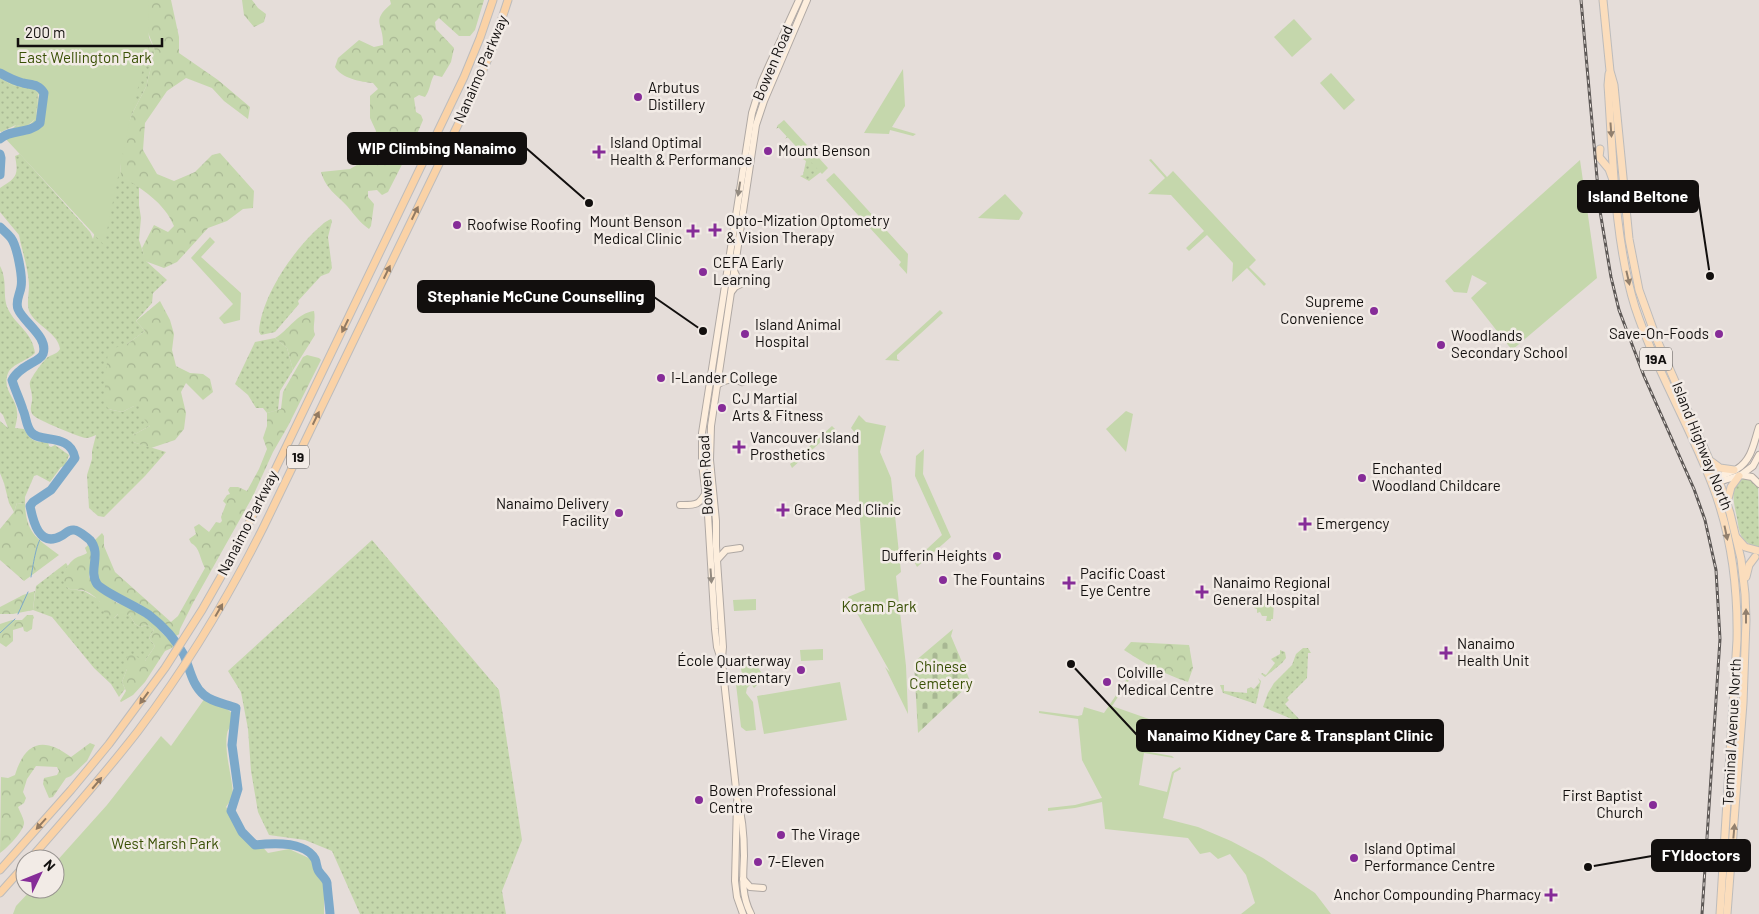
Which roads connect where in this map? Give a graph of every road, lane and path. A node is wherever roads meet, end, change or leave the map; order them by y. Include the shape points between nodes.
1 (493, 0) edge
2 (508, 0) edge
3 (799, 0) edge
4 (807, 0) edge
5 (1603, 0) edge
6 (1610, 71) junction
7 (1600, 150) dead end
8 (1616, 191) junction
9 (735, 273) junction
10 (732, 291) junction
11 (721, 307) junction
12 (1640, 319) junction
13 (723, 349) junction
14 (1666, 359) junction
15 (712, 362) junction
16 (742, 382) dead end
17 (718, 385) junction
18 (715, 403) junction
19 (1759, 426) edge
20 (1751, 454) junction
21 (1759, 455) edge
22 (1710, 460) junction
23 (1753, 466) junction
24 (1738, 474) junction
25 (1716, 481) junction
26 (1759, 484) edge
27 (706, 491) junction
28 (1727, 504) junction
29 (680, 505) dead end
30 (1736, 535) junction
31 (740, 548) dead end
32 (1730, 550) junction
33 (1758, 554) edge
34 (1741, 559) junction
35 (717, 560) junction
36 (1745, 594) junction
37 (1745, 640) junction
38 (722, 662) junction
39 (1734, 703) junction
40 (1739, 750) junction
41 (737, 798) junction
42 (39, 849) edge
43 (0, 870) edge
44 (15, 876) edge
45 (742, 878) junction
46 (763, 888) dead end
47 (0, 893) edge
48 (742, 914) edge
49 (751, 914) edge
50 (1720, 914) edge
51 (1727, 914) edge

1 -> 43 highway, Nanaimo Parkway / 19 via 460,85 225,570 142,701 97,759
42 -> 2 highway, Nanaimo Parkway / 19 via 121,753 179,674 244,565 476,86 494,45
3 -> 11 main road, Bowen Road via 762,81 752,113
4 - 9 main road, Bowen Road via 756,125
5 - 6 main road, Island Highway North / 19A
6 -> 8 main road, Island Highway North / 19A via 1608,85
6 - 14 main road, Island Highway North / 19A via 1632,259 1643,303
7 - 8 main road via 1599,157 1609,169
8 -> 12 main road, Island Highway North / 19A via 1623,256
9 - 10 main road, Bowen Road
9 - 10 main road via 743,283
10 - 13 main road, Bowen Road
11 - 13 main road via 720,344
11 - 15 main road, Bowen Road
12 - 14 main road via 1659,356
12 - 25 main road, Island Highway North / 19A
13 - 17 main road, Bowen Road
14 - 22 main road, Island Highway North / 19A
15 - 18 main road via 716,370
15 - 27 main road, Bowen Road via 702,433
16 - 17 main road via 730,379
17 - 18 main road, Bowen Road
18 - 35 main road, Bowen Road via 710,448
19 - 20 main road
20 - 23 main road
20 - 24 main road
21 - 23 main road
22 - 24 main road via 1720,468
22 - 25 main road, Island Highway North / 19A
23 - 24 main road
24 - 25 main road
24 - 26 main road via 1752,477
24 - 28 main road
25 - 28 main road, Island Highway North / 19A
25 -> 32 main road, Island Highway North / 19A
27 - 29 main road via 696,504
27 -> 38 main road, Bowen Road via 713,605 717,647
28 - 30 main road, Island Highway North / 19A
30 - 33 main road via 1745,547
30 - 34 main road, Island Highway North / 19A
31 - 35 main road via 726,550
32 - 34 main road
32 - 39 main road, Terminal Avenue North via 1738,620
33 - 34 main road
33 - 36 main road via 1747,569
34 - 36 main road, Terminal Avenue North
35 - 38 main road, Bowen Road
37 -> 36 main road, Terminal Avenue North
37 - 39 main road via 1739,693
37 - 40 main road, Terminal Avenue North
38 - 41 main road, Bowen Road
39 - 40 main road via 1738,712 1736,737
39 - 50 main road, Terminal Avenue North
51 -> 40 main road, Terminal Avenue North
41 - 45 main road, Bowen Road via 743,825
41 - 48 main road, Bowen Road via 735,881
44 - 47 highway
45 - 46 main road via 750,887
45 - 49 main road, Bowen Road

